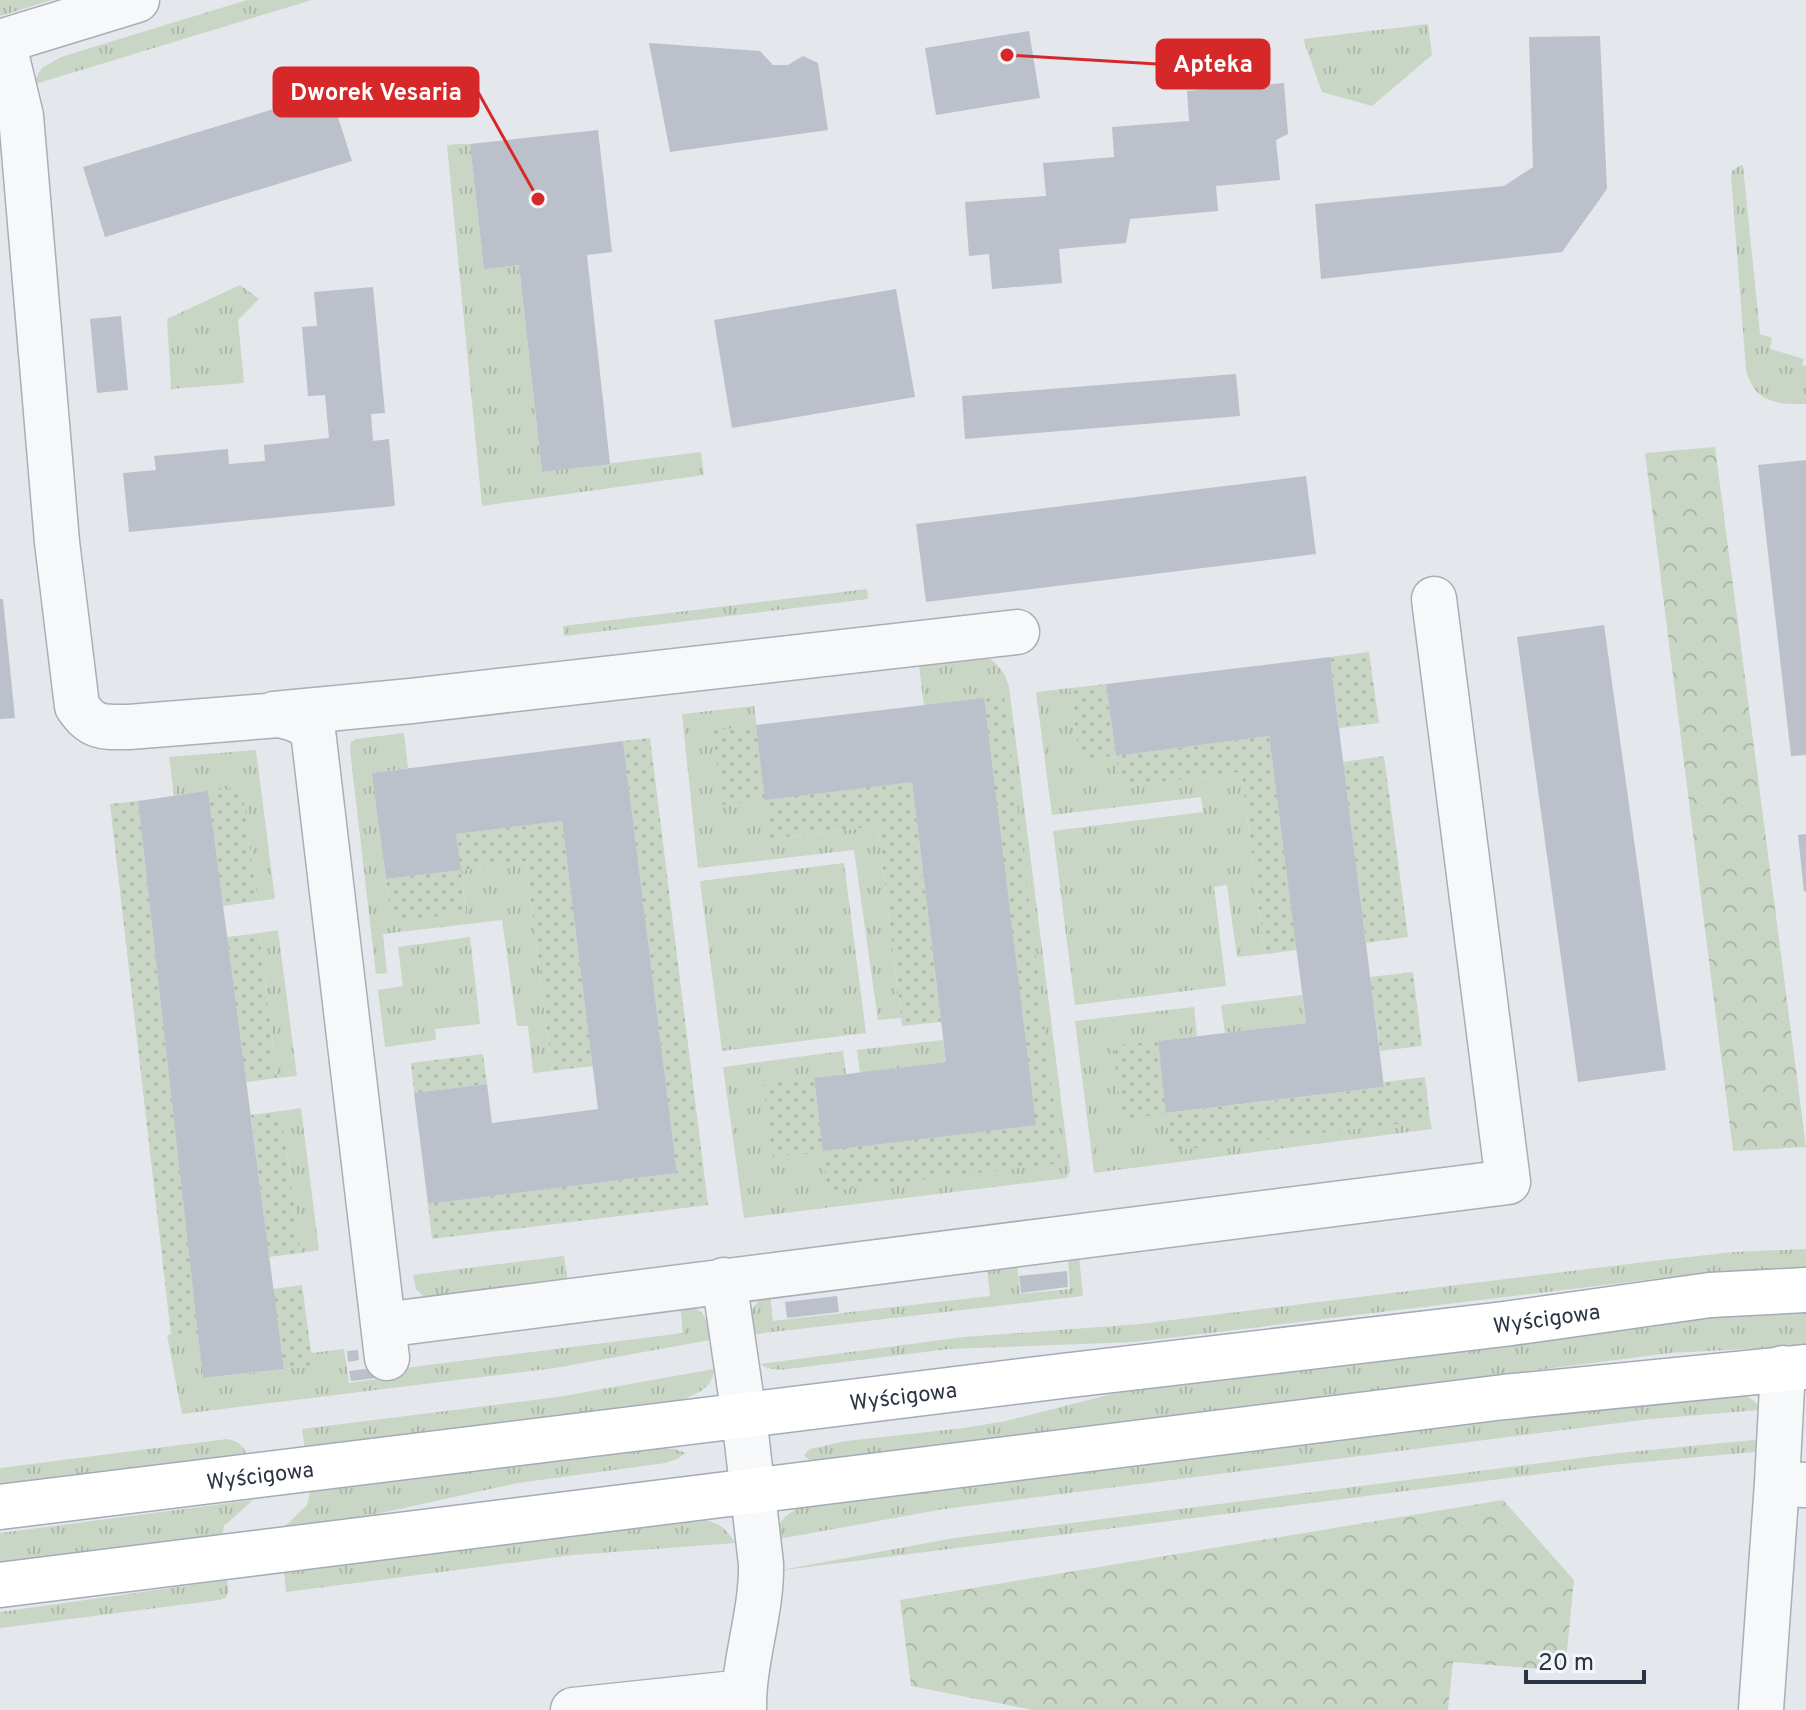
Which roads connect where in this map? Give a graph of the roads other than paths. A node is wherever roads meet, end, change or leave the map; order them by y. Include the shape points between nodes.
1 (137, 0) edge
2 (1, 42) edge
3 (1434, 599) dead end
4 (1017, 632) dead end
5 (264, 715) junction
6 (724, 1280) junction
7 (1806, 1290) edge
8 (1794, 1368) edge
9 (744, 1416) junction
10 (1792, 1484) edge
11 (753, 1492) junction
12 (0, 1507) edge
13 (0, 1585) edge
14 (744, 1701) edge
15 (573, 1710) edge
16 (1761, 1710) edge

1 - 2 street
2 - 5 street via 21,116 57,542 77,706 86,720 105,727
3 - 6 street via 1508,1182
4 - 5 street
5 - 6 street via 292,717 313,731 385,1341
6 - 9 street
7 - 9 main road, Wyścigowa via 1710,1295
8 - 10 street
8 - 11 main road via 1504,1397
9 - 11 street
9 - 12 main road, Wyścigowa
10 - 16 street
11 - 13 main road
11 - 14 street via 761,1586
14 - 15 street

